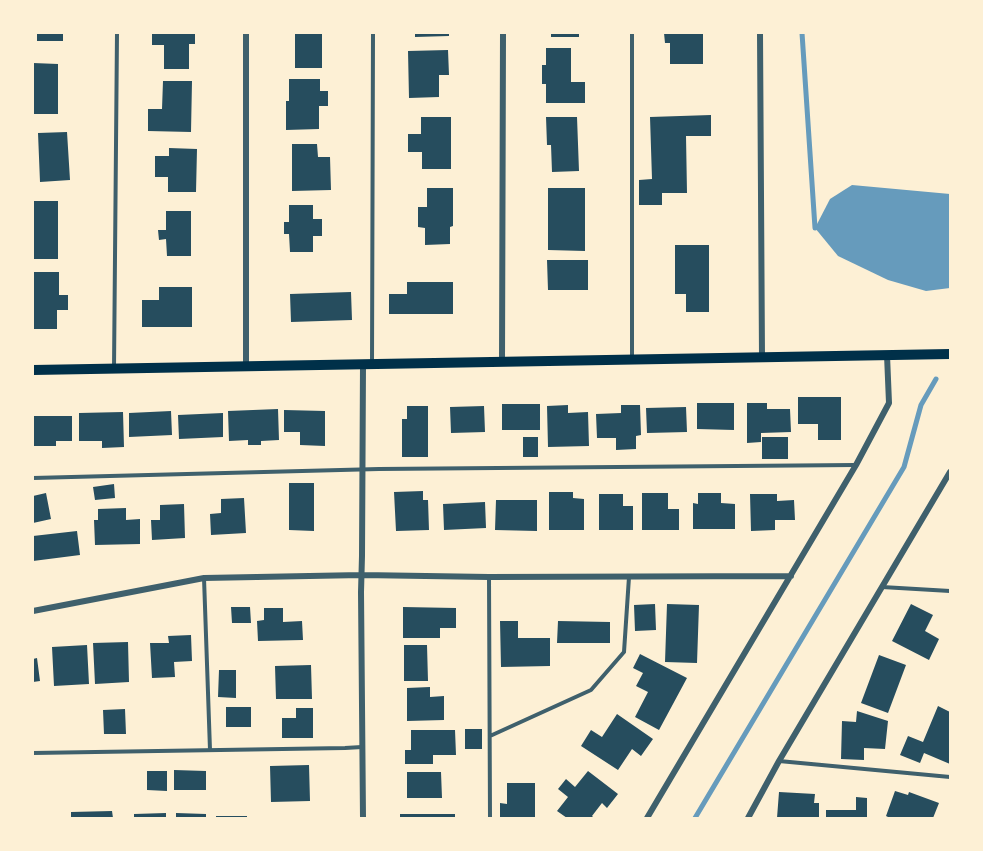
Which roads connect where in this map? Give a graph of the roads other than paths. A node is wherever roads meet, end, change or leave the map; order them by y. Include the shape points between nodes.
1 (117, 33) edge
2 (246, 33) edge
3 (373, 33) edge
4 (503, 33) edge
5 (632, 33) edge
6 (760, 33) edge
7 (950, 354) edge
8 (887, 355) junction
9 (762, 357) junction
10 (632, 359) junction
11 (502, 361) junction
12 (367, 365) junction
13 (246, 367) junction
14 (114, 369) junction
15 (33, 370) edge
16 (856, 465) junction
17 (362, 469) junction
18 (950, 472) edge
19 (33, 478) edge
20 (947, 481) edge
21 (362, 575) junction
22 (791, 576) junction
23 (489, 577) junction
24 (628, 577) junction
25 (204, 578) junction
26 (882, 587) junction
27 (950, 591) edge
28 (33, 611) edge
29 (490, 736) junction
30 (363, 747) junction
31 (210, 750) junction
32 (33, 753) edge
33 (779, 761) junction
34 (950, 777) edge
35 (363, 818) edge
36 (490, 818) edge
37 (647, 818) edge
38 (748, 818) edge

1 - 14 lane
2 - 13 street
3 - 12 lane
4 - 11 street
5 - 10 lane
6 - 9 street
7 - 8 main road
8 - 9 main road
8 - 16 street via 889,403
9 - 10 main road
10 - 11 main road
11 - 12 main road
12 - 13 main road
12 - 17 street
13 - 14 main road
14 - 15 main road
16 - 17 lane
16 - 22 street
17 - 19 lane
17 - 21 street
18 - 20 street
20 - 26 street
21 - 23 street
21 - 25 street
21 - 30 street
22 - 24 street
22 - 37 street
23 - 24 street
23 - 29 lane
24 - 29 lane via 624,652 618,660 591,690
25 - 28 street
25 - 31 lane
26 - 27 lane
26 - 33 street
29 - 36 lane
30 - 31 lane
30 - 35 street
31 - 32 lane
33 - 34 lane
33 - 38 street

